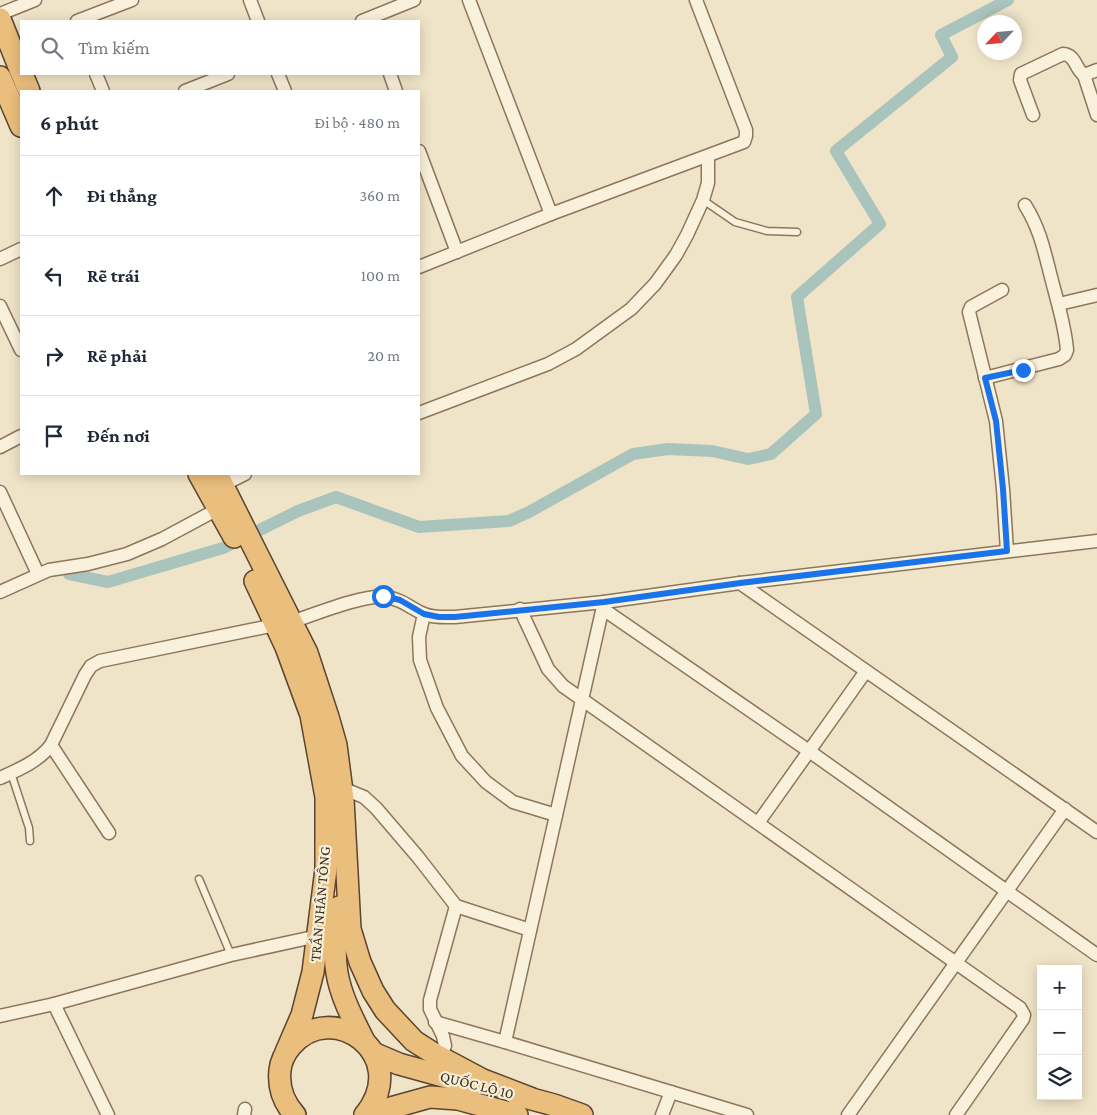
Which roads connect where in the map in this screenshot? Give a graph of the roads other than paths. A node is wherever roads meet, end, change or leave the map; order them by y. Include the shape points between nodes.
1 (35, 0) edge
2 (132, 0) edge
3 (250, 0) edge
4 (414, 0) edge
5 (469, 0) edge
6 (696, 0) edge
7 (0, 14) edge
8 (0, 19) edge
9 (79, 20) edge
10 (258, 20) edge
11 (367, 20) edge
12 (16, 44) edge
13 (20, 63) edge
14 (1097, 70) edge
15 (23, 75) edge
16 (96, 75) edge
17 (225, 75) edge
18 (278, 75) edge
19 (390, 75) edge
20 (1084, 75) junction
21 (0, 77) edge
22 (29, 90) edge
23 (103, 90) edge
24 (187, 90) edge
25 (285, 90) edge
26 (396, 90) edge
27 (1033, 115) dead end
28 (1097, 115) edge
29 (20, 124) edge
30 (420, 154) edge
31 (708, 156) junction
32 (703, 200) junction
33 (1025, 205) dead end
34 (551, 214) junction
35 (797, 232) dead end
36 (20, 249) edge
37 (457, 252) junction
38 (0, 259) edge
39 (420, 267) edge
40 (1002, 290) dead end
41 (1097, 295) edge
42 (1059, 304) junction
43 (0, 306) edge
44 (20, 348) edge
45 (985, 378) junction
46 (420, 413) edge
47 (20, 437) edge
48 (0, 447) edge
49 (200, 475) edge
50 (240, 475) edge
51 (220, 479) edge
52 (0, 492) edge
53 (218, 509) junction
54 (237, 528) junction
55 (1097, 541) edge
56 (1007, 551) junction
57 (38, 574) junction
58 (740, 583) junction
59 (0, 592) edge
60 (603, 605) junction
61 (520, 609) junction
62 (424, 614) junction
63 (283, 624) junction
64 (866, 671) junction
65 (582, 698) junction
66 (51, 745) junction
67 (809, 751) junction
68 (5, 776) edge
69 (342, 788) junction
70 (1065, 808) junction
71 (556, 815) junction
72 (758, 823) junction
73 (1097, 832) edge
74 (109, 833) dead end
75 (30, 841) dead end
76 (346, 844) junction
77 (199, 879) dead end
78 (1006, 892) junction
79 (456, 906) junction
80 (530, 930) junction
81 (318, 936) junction
82 (231, 954) junction
83 (1097, 955) edge
84 (956, 962) junction
85 (54, 1004) junction
86 (0, 1016) edge
87 (435, 1022) junction
88 (505, 1042) junction
89 (368, 1047) junction
90 (286, 1052) junction
91 (440, 1058) junction
92 (279, 1080) junction
93 (670, 1092) junction
94 (524, 1107) edge
95 (108, 1115) edge
96 (274, 1115) edge
97 (295, 1115) edge
98 (365, 1115) edge
99 (582, 1115) edge
100 (662, 1115) edge
101 (747, 1115) edge
102 (848, 1115) edge
103 (956, 1115) edge

1 - 7 street
2 - 9 street
3 - 10 street
4 - 11 street
5 - 34 street
6 - 31 street via 746,130 744,142
8 - 12 highway
12 - 13 highway
14 - 20 street
15 - 22 highway
16 - 23 street
17 - 24 street
18 - 25 street
19 - 26 street
20 - 27 street via 1068,54 1021,74 1020,80
20 - 28 street
21 - 29 highway
30 - 37 street
31 - 32 street via 708,183
31 - 34 street
32 - 35 lane via 735,222 767,231
32 - 46 street via 676,255 655,284 630,309 576,349 548,364
33 - 42 street via 1044,245
34 - 37 street
36 - 38 street
37 - 39 street
40 - 45 street via 971,307 968,312
41 - 42 street
42 - 45 street via 1067,342 1065,355
43 - 44 street
45 - 56 street via 996,421
47 - 48 street
49 - 53 highway
50 - 51 street
51 - 54 highway
52 - 57 street
53 - 54 highway
53 - 57 street via 127,554
54 - 63 highway, TRẦN NHÂN TÔNG
55 - 56 street
56 - 58 street
57 - 59 street
58 - 60 street
58 - 64 street
60 - 61 street
60 - 65 street
60 - 67 street
61 - 62 street via 455,617
61 - 65 street via 548,669 563,686
62 - 63 street via 400,600 383,596 366,598
62 - 71 street via 419,637 420,660 438,708 462,756 486,782 513,802
63 - 66 street via 100,661 84,675
63 - 69 highway, TRẦN NHÂN TÔNG via 307,653 336,745
63 - 81 highway, TRẦN NHÂN TÔNG via 286,647 311,715 326,797 326,869
64 - 67 street
64 - 70 street
65 - 71 street
65 - 72 street
66 - 68 street via 42,756
66 - 74 street
67 - 72 street
67 - 78 street
68 - 75 lane via 29,828
69 - 76 highway, TRẦN NHÂN TÔNG
69 - 79 street via 364,797 376,808
70 - 73 street
70 - 78 street
71 - 80 street
72 - 84 street
76 - 89 highway, TRẦN NHÂN TÔNG via 335,944 337,972 347,1008
76 - 91 highway, TRẦN NHÂN TÔNG via 350,929 360,962 385,1010 414,1041
77 - 82 lane
78 - 83 street
78 - 84 street
79 - 80 street
79 - 87 street via 430,1000
80 - 88 street
81 - 82 street
81 - 90 highway, TRẦN NHÂN TÔNG via 304,1006
82 - 85 street
84 - 102 street
84 - 103 street via 1020,1008 1024,1015
85 - 86 street
85 - 95 street
87 - 88 street
87 - 91 street via 445,1046
88 - 93 street
89 - 90 highway, QUỐC LỘ 10 via 351,1032 322,1028 308,1032
89 - 94 highway, QUỐC LỘ 10 via 408,1067
89 - 98 highway, TRẦN NHÂN TÔNG via 378,1065 380,1085
90 - 92 highway, TRẦN NHÂN TÔNG via 280,1065
91 - 94 highway, TRẦN NHÂN TÔNG via 484,1080
92 - 96 highway, TRẦN NHÂN TÔNG
92 - 97 highway via 282,1095
93 - 100 street
93 - 101 street
94 - 98 highway, QUỐC LỘ 10 via 430,1097
94 - 99 highway, QUỐC LỘ 10 via 554,1104

